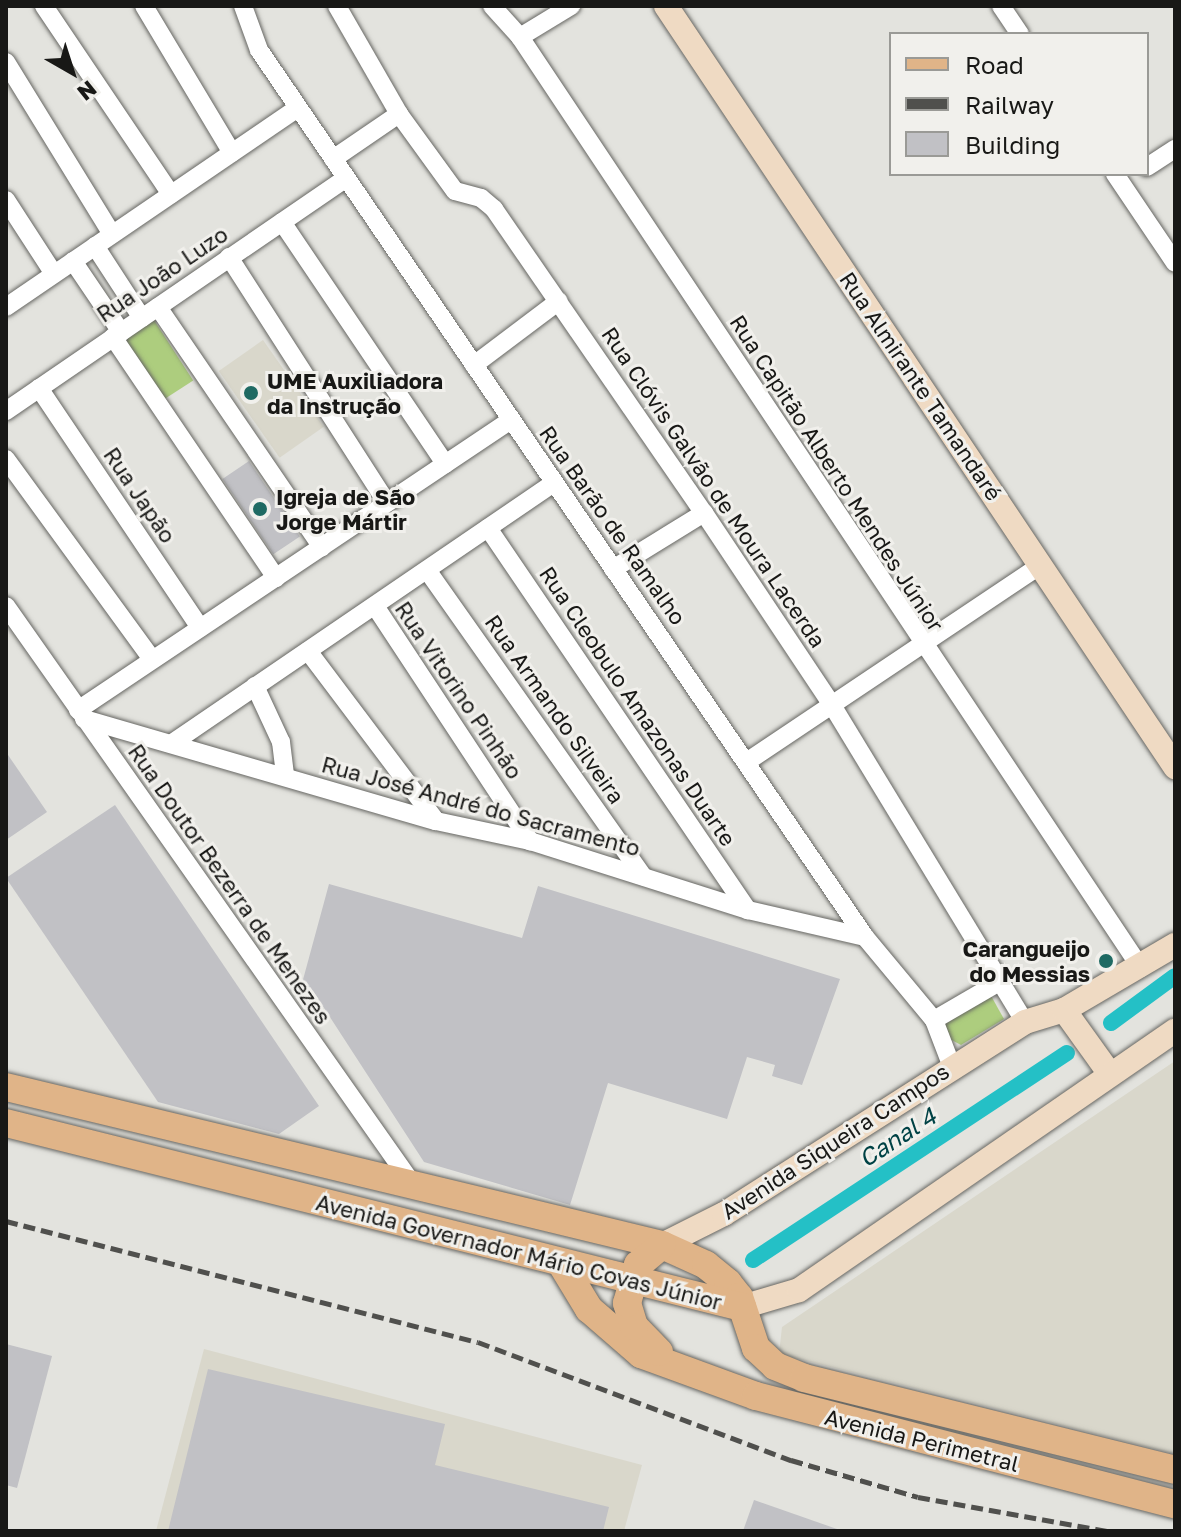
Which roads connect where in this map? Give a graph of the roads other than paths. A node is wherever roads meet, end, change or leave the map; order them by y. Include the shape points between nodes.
1 (44, 6) edge
2 (144, 6) edge
3 (243, 6) edge
4 (337, 6) edge
5 (492, 6) edge
6 (571, 6) edge
7 (666, 6) edge
8 (1001, 6) edge
9 (1019, 32) edge
10 (520, 37) junction
11 (6, 62) edge
12 (298, 108) junction
13 (399, 114) junction
14 (1175, 149) edge
15 (232, 153) junction
16 (333, 159) junction
17 (1149, 166) edge
18 (1125, 177) edge
19 (346, 178) junction
20 (171, 194) junction
21 (6, 200) edge
22 (282, 222) junction
23 (112, 234) junction
24 (95, 246) junction
25 (229, 257) junction
26 (73, 261) junction
27 (1175, 263) edge
28 (54, 274) junction
29 (559, 301) junction
30 (6, 307) edge
31 (150, 312) junction
32 (117, 335) junction
33 (474, 365) junction
34 (39, 388) junction
35 (6, 411) edge
36 (511, 420) junction
37 (6, 459) edge
38 (445, 464) junction
39 (554, 483) junction
40 (387, 503) junction
41 (704, 513) junction
42 (488, 528) junction
43 (322, 547) junction
44 (1041, 565) junction
45 (613, 569) junction
46 (427, 570) junction
47 (276, 578) junction
48 (6, 606) edge
49 (375, 606) junction
50 (200, 628) junction
51 (922, 646) junction
52 (308, 651) junction
53 (152, 659) junction
54 (255, 686) junction
55 (832, 705) junction
56 (81, 714) junction
57 (171, 744) junction
58 (748, 761) junction
59 (1175, 767) edge
60 (285, 777) junction
61 (436, 821) junction
62 (530, 841) junction
63 (643, 876) junction
64 (748, 910) junction
65 (865, 937) junction
66 (1175, 945) edge
67 (1141, 968) junction
68 (1001, 981) junction
69 (1067, 1015) junction
70 (934, 1020) junction
71 (1025, 1022) junction
72 (1175, 1031) edge
73 (952, 1067) junction
74 (1106, 1068) junction
75 (6, 1087) edge
76 (6, 1123) edge
77 (415, 1188) junction
78 (662, 1245) junction
79 (561, 1263) junction
80 (631, 1283) junction
81 (742, 1307) junction
82 (672, 1366) junction
83 (1175, 1470) edge
84 (1175, 1504) edge

1 - 20 street
2 - 15 street
3 - 12 street, Rua Barão de Ramalho via 253,40
4 - 13 street, Rua Clóvis Galvão de Moura Lacerda
5 - 10 street, Rua Capitão Alberto Mendes Júnior
6 - 10 street
7 - 44 main road, Rua Almirante Tamandaré
8 - 9 street
10 - 51 street, Rua Capitão Alberto Mendes Júnior
11 - 23 street
12 - 15 street
12 - 16 street, Rua Barão de Ramalho
13 - 16 street
13 - 29 street, Rua Clóvis Galvão de Moura Lacerda via 455,191 481,198 494,209
14 - 17 street
15 - 20 street
16 - 19 street, Rua Barão de Ramalho
18 - 27 street
19 - 22 street, Rua João Luzo
19 - 33 street, Rua Barão de Ramalho
20 - 23 street
21 - 28 street
22 - 25 street, Rua João Luzo
22 - 38 street
23 - 24 street
24 - 26 street
24 - 31 street
25 - 31 street, Rua João Luzo
25 - 40 street
26 - 28 street
26 - 32 street
28 - 30 street
29 - 33 street
29 - 41 street, Rua Clóvis Galvão de Moura Lacerda
31 - 32 street, Rua João Luzo
31 - 43 street
32 - 34 street, Rua João Luzo
32 - 47 street
33 - 36 street, Rua Barão de Ramalho
34 - 35 street, Rua João Luzo
34 - 50 street, Rua Japão
36 - 38 street
36 - 39 street, Rua Barão de Ramalho
37 - 53 street
38 - 40 street
39 - 42 street
39 - 45 street, Rua Barão de Ramalho
40 - 43 street
41 - 45 street
41 - 55 street, Rua Clóvis Galvão de Moura Lacerda
42 - 46 street
42 - 64 street, Rua Cleobulo Amazonas Duarte
43 - 47 street
44 - 51 street
44 - 59 main road, Rua Almirante Tamandaré
45 - 58 street, Rua Barão de Ramalho
46 - 49 street
46 - 63 street, Rua Armando Silveira
47 - 50 street
48 - 56 street, Rua Doutor Bezerra de Menezes
49 - 52 street
49 - 62 street, Rua Vitorino Pinhão
50 - 53 street
51 - 55 street
51 - 67 street, Rua Capitão Alberto Mendes Júnior
52 - 54 street
52 - 61 street
53 - 56 street
54 - 57 street
54 - 60 street via 281,742
55 - 58 street
55 - 68 street, Rua Clóvis Galvão de Moura Lacerda
56 - 57 street, Rua José André do Sacramento
56 - 77 street, Rua Doutor Bezerra de Menezes
57 - 60 street, Rua José André do Sacramento
58 - 65 street, Rua Barão de Ramalho
60 - 61 street, Rua José André do Sacramento
61 - 62 street, Rua José André do Sacramento
62 - 63 street, Rua José André do Sacramento
63 - 64 street, Rua José André do Sacramento
64 - 65 street, Rua José André do Sacramento
65 - 70 street, Rua Barão de Ramalho
66 - 67 main road, Avenida Siqueira Campos
67 - 69 main road, Avenida Siqueira Campos
68 - 70 street
68 - 71 street, Rua Clóvis Galvão de Moura Lacerda
69 - 71 main road, Avenida Siqueira Campos
69 - 74 main road
70 - 73 street, Rua Barão de Ramalho
71 - 73 main road, Avenida Siqueira Campos
72 - 74 main road
73 - 78 main road, Avenida Siqueira Campos via 724,1214
74 - 81 main road via 799,1290
75 - 77 main road, Avenida Governador Mário Covas Júnior
76 - 79 main road, Avenida Governador Mário Covas Júnior
77 - 78 main road, Avenida Governador Mário Covas Júnior
78 - 80 main road via 638,1265
78 - 81 main road, Avenida Governador Mário Covas Júnior via 718,1273
79 - 80 main road, Avenida Governador Mário Covas Júnior
79 - 82 main road, Avenida Perimetral via 589,1309 618,1338
80 - 81 main road, Avenida Governador Mário Covas Júnior
80 - 82 main road via 627,1303 634,1326
81 - 83 main road, Avenida Perimetral via 756,1348 775,1366 804,1378
82 - 84 main road, Avenida Perimetral via 770,1400

